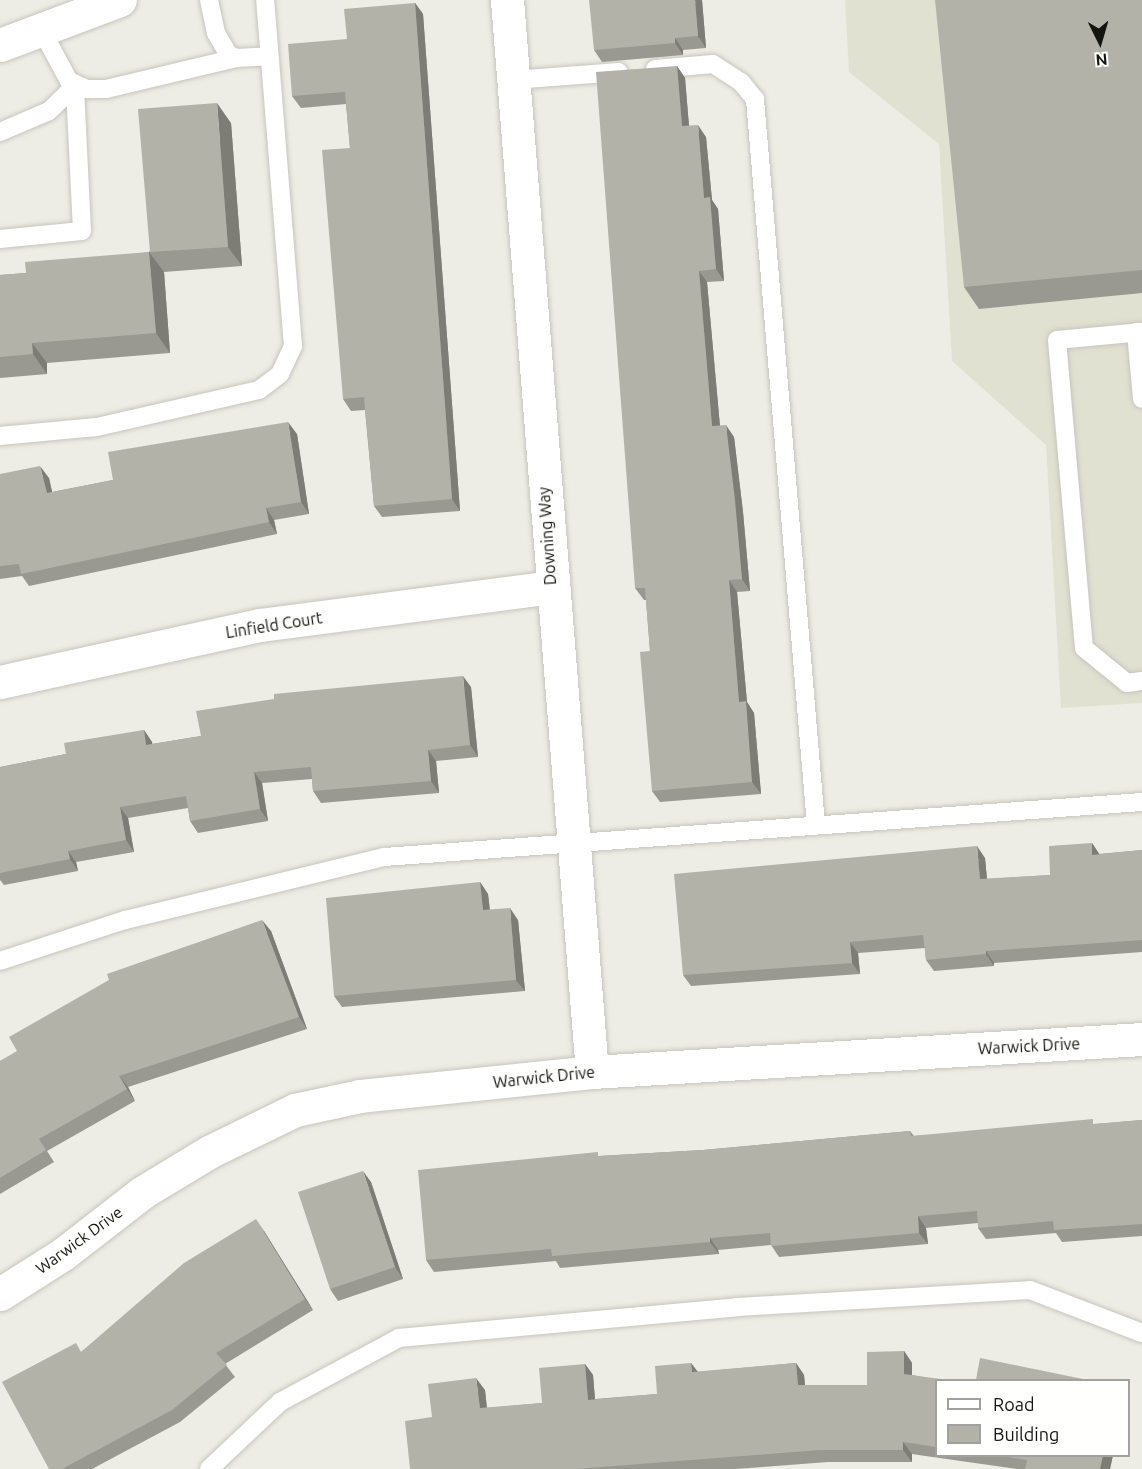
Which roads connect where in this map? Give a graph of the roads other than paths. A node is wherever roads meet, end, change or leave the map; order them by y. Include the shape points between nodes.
1 (120, 0) edge
2 (209, 0) edge
3 (265, 0) edge
4 (507, 0) edge
5 (41, 29) junction
6 (0, 45) edge
7 (269, 56) junction
8 (236, 58) junction
9 (513, 80) junction
10 (75, 86) junction
11 (0, 132) edge
12 (0, 240) edge
13 (1139, 332) edge
14 (1142, 399) edge
15 (0, 436) edge
16 (551, 587) junction
17 (1142, 681) edge
18 (0, 682) edge
19 (1142, 802) edge
20 (816, 825) junction
21 (573, 841) junction
22 (0, 961) edge
23 (1142, 1039) edge
24 (592, 1072) junction
25 (0, 1294) edge
26 (1142, 1334) edge
27 (209, 1469) edge

1 - 5 street
2 - 8 lane via 218,39
3 - 7 lane
4 - 9 street, Downing Way
5 - 6 street
5 - 10 lane via 62,72
7 - 8 lane
7 - 15 lane via 293,346 280,374 259,390 97,427
8 - 10 lane via 106,89
9 - 16 street, Downing Way
9 - 20 lane via 713,64 741,82 755,99
10 - 11 lane via 49,111
10 - 12 lane via 82,231
13 - 14 lane
13 - 17 lane via 1057,340 1084,648 1127,683
16 - 18 street, Linfield Court via 260,625
16 - 21 street, Downing Way
19 - 20 lane
20 - 21 lane
21 - 22 lane via 384,857 125,920
21 - 24 street, Downing Way
23 - 24 street, Warwick Drive
24 - 25 street, Warwick Drive via 360,1096 295,1110 209,1152 143,1192 63,1254
26 - 27 lane via 1030,1290 737,1307 399,1338 280,1402

